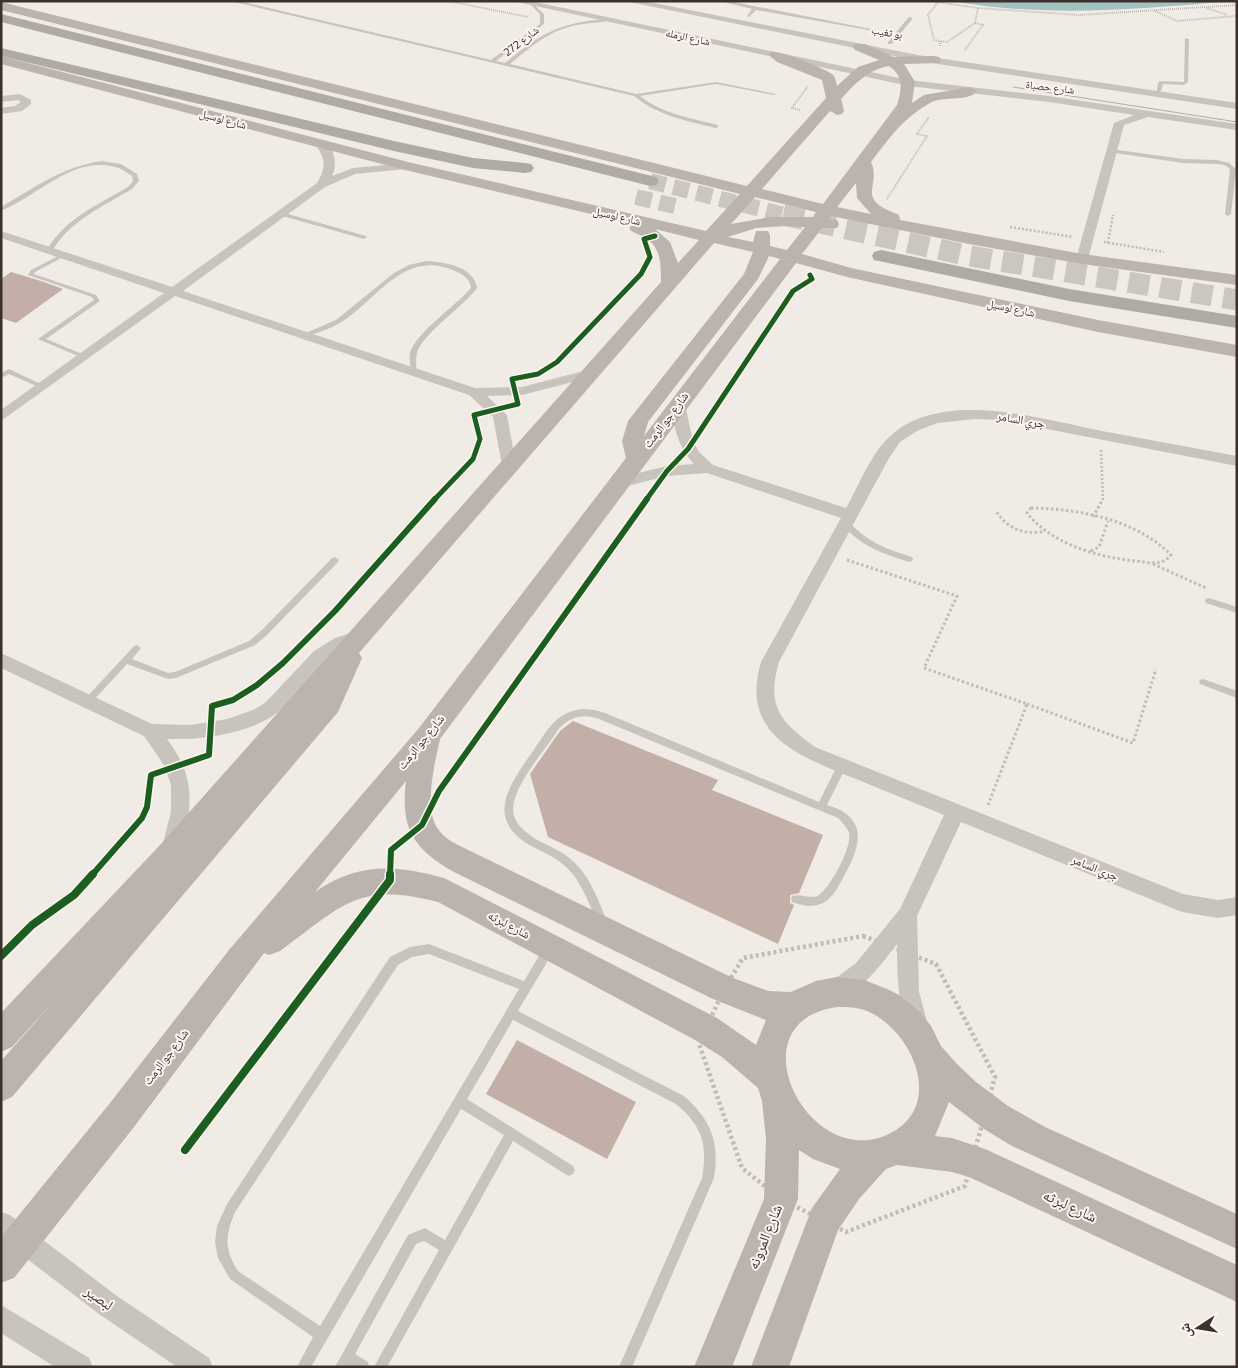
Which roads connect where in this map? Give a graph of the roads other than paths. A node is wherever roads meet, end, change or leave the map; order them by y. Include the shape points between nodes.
1 (233, 1) edge
2 (516, 1) edge
3 (629, 1) edge
4 (722, 1) edge
5 (686, 2) edge
6 (533, 5) junction
7 (2, 9) edge
8 (752, 12) junction
9 (911, 18) dead end
10 (606, 20) junction
11 (789, 23) junction
12 (874, 30) dead end
13 (1, 32) edge
14 (807, 36) junction
15 (690, 37) junction
16 (1187, 39) dead end
17 (833, 42) junction
18 (890, 44) junction
19 (860, 47) junction
20 (1, 52) edge
21 (776, 55) junction
22 (1, 60) edge
23 (934, 60) junction
24 (491, 62) junction
25 (892, 62) junction
26 (506, 65) junction
27 (979, 67) junction
28 (860, 73) junction
29 (909, 83) junction
30 (970, 91) junction
31 (636, 94) junction
32 (774, 94) dead end
33 (1158, 94) junction
34 (834, 98) junction
35 (1, 100) edge
36 (1096, 106) junction
37 (1237, 106) edge
38 (1, 111) edge
39 (1148, 114) junction
40 (895, 120) junction
41 (1119, 123) junction
42 (716, 126) dead end
43 (1237, 127) edge
44 (320, 144) junction
45 (1111, 152) junction
46 (798, 161) dead end
47 (864, 163) junction
48 (406, 166) junction
49 (525, 168) junction
50 (544, 173) dead end
51 (650, 180) tunnel mouth
52 (321, 185) junction
53 (775, 190) junction
54 (751, 192) junction
55 (1, 209) edge
56 (591, 210) junction
57 (281, 214) junction
58 (1228, 214) dead end
59 (824, 216) junction
60 (765, 222) junction
61 (1, 234) edge
62 (948, 235) junction
63 (364, 237) dead end
64 (710, 238) junction
65 (50, 250) junction
66 (762, 250) junction
67 (64, 255) junction
68 (881, 256) dead end
69 (792, 257) junction
70 (1082, 259) junction
71 (847, 272) junction
72 (1237, 280) edge
73 (670, 284) junction
74 (174, 292) junction
75 (763, 295) junction
76 (1237, 322) edge
77 (304, 335) junction
78 (1237, 351) edge
79 (84, 357) junction
80 (5, 370) edge
81 (414, 371) junction
82 (591, 372) junction
83 (1, 376) edge
84 (43, 387) junction
85 (474, 392) junction
86 (678, 405) junction
87 (1, 417) edge
88 (637, 459) junction
89 (1237, 461) edge
90 (509, 465) junction
91 (708, 468) junction
92 (619, 483) junction
93 (847, 519) junction
94 (909, 559) dead end
95 (335, 560) dead end
96 (1209, 601) road end
97 (1237, 610) edge
98 (360, 635) junction
99 (137, 648) dead end
100 (1, 660) edge
101 (126, 660) junction
102 (1202, 682) dead end
103 (1237, 695) edge
104 (88, 701) junction
105 (150, 731) junction
106 (428, 735) junction
107 (842, 765) junction
108 (822, 806) junction
109 (956, 812) junction
110 (171, 853) junction
111 (796, 899) dead end
112 (1237, 906) edge
113 (907, 916) junction
114 (608, 933) junction
115 (550, 947) junction
116 (240, 960) junction
117 (526, 987) junction
118 (836, 991) junction
119 (794, 1007) junction
120 (511, 1013) junction
121 (1, 1036) edge
122 (925, 1046) junction
123 (1, 1086) edge
124 (774, 1089) junction
125 (460, 1101) junction
126 (511, 1134) junction
127 (886, 1153) junction
128 (569, 1170) dead end
129 (1237, 1232) edge
130 (8, 1243) edge
131 (446, 1248) junction
132 (1237, 1284) edge
133 (1, 1318) edge
134 (322, 1335) junction
135 (344, 1361) edge
136 (80, 1367) edge
137 (200, 1367) edge
138 (303, 1367) edge
139 (363, 1367) edge
140 (380, 1367) edge
141 (625, 1367) edge
142 (713, 1367) edge
143 (770, 1367) edge

1 - 24 lane
2 - 6 street, شارع الرمله
3 - 14 street, شارع الرمله
4 - 8 lane
5 - 8 street, بو ثغيب
6 - 10 street, شارع الرمله
6 - 24 lane, شارع 272 via 542,14 542,24
7 - 51 highway
7 - 54 main road
8 - 11 street, بو ثغيب
8 - 12 lane
9 - 18 lane
10 - 15 street, شارع الرمله
10 - 26 lane, شارع 272 via 556,28
11 - 14 street, بو ثغيب
11 - 18 street, بو ثغيب
13 - 49 highway
14 - 17 street, شارع الرمله
15 - 17 street via 721,39 814,58 836,55 840,49
15 - 21 street, شارع الرمله
16 - 33 lane via 1186,82 1162,82
17 - 19 street, شارع الرمله
18 - 27 street, بو ثغيب via 952,56
19 - 23 street, شارع الرمله
19 - 25 main road, شارع الرمله
20 - 49 highway via 394,146 473,163
21 - 28 street, شارع الرمله
21 - 34 main road via 826,76
22 - 44 main road, شارع لوسيل
23 - 25 main road, شارع الرمله
23 - 27 street, شارع حصباة
24 - 26 lane
25 - 28 main road, شارع الرمله
25 - 29 main road, شارع الرمله
26 - 31 lane
27 - 33 street, شارع حصباة
28 - 29 street, شارع حصباة
28 - 34 main road, شارع الرمله
29 - 30 street, شارع حصباة
29 - 40 main road via 909,96
30 - 36 street, شارع حصباة
30 - 40 main road via 923,101
31 - 32 lane via 716,83
31 - 42 lane via 648,106 661,112
33 - 37 street, شارع حصباة
34 - 46 main road via 837,109 833,120
34 - 54 main road, شارع الرمله
35 - 38 street via 20,97 27,102 18,109
36 - 39 street, شارع حصباة
36 - 41 street
39 - 41 street
39 - 43 street, شارع حصباة
40 - 47 main road
41 - 45 street
44 - 48 main road, شارع لوسيل
44 - 52 street via 331,162 330,172
45 - 58 lane via 1227,164 1232,169
45 - 70 street
47 - 59 main road
47 - 62 main road via 862,191 876,210
48 - 52 street via 354,171
48 - 56 main road, شارع لوسيل
49 - 50 highway
52 - 57 street
53 - 54 main road
53 - 59 main road
53 - 60 main road
54 - 60 main road
54 - 64 main road
55 - 65 lane via 65,172 85,165 107,163 135,175 136,181 130,188 65,229 54,240
56 - 64 main road, شارع لوسيل
56 - 73 main road via 648,232 660,240 668,252
57 - 63 lane
57 - 74 street
59 - 60 main road
59 - 62 main road
59 - 69 main road, شارع جو الرمث
59 - 70 main road via 1028,258
60 - 64 main road via 733,228
60 - 66 main road
60 - 69 main road
61 - 65 street
62 - 70 main road
64 - 66 main road, شارع لوسيل
64 - 73 main road
65 - 67 street
66 - 69 main road, شارع لوسيل
66 - 88 main road via 752,275 638,421 632,441
67 - 74 street
67 - 79 lane via 31,275 94,296 97,301 42,339
68 - 76 highway, شارع لوسيل via 1069,295
69 - 71 main road, شارع لوسيل
69 - 75 main road, شارع جو الرمث
70 - 72 main road
71 - 75 main road via 810,274 792,279
71 - 78 main road, شارع لوسيل via 1089,324
73 - 82 main road
74 - 77 street
74 - 79 street
75 - 86 main road, شارع جو الرمث
77 - 81 street
77 - 81 lane via 342,319 404,269 444,263 467,274 474,288 419,342 413,354
79 - 84 street
80 - 83 lane
80 - 84 lane
81 - 85 street
82 - 85 street via 528,390
82 - 90 main road
84 - 87 street
85 - 90 street via 500,415
86 - 88 main road, شارع جو الرمث
86 - 91 street via 684,440 694,457
88 - 92 main road, شارع جو الرمث
89 - 93 street, جري السامر via 982,414 955,416 912,427 892,442
90 - 98 main road
91 - 92 street via 667,471
91 - 93 street
92 - 106 main road, شارع جو الرمث
93 - 94 lane via 859,539 869,546
93 - 107 street, جري السامر via 770,662 764,686 768,715 777,728 809,752
95 - 101 lane via 264,633 242,647 168,676
96 - 97 lane
98 - 105 street via 320,656 272,707 260,714 210,730
98 - 110 main road
98 - 123 main road via 329,705
99 - 101 lane
100 - 104 street
101 - 104 lane
102 - 103 lane
104 - 105 street
105 - 110 street via 171,757 180,780 180,812
106 - 114 main road via 418,794 422,825 428,838 464,863
106 - 116 main road, شارع جو الرمث
107 - 108 lane
107 - 109 street, جري السامر
108 - 111 lane via 841,815 850,825 853,847 827,895 813,902
108 - 114 lane via 595,714 580,712 565,717 554,726 510,799 509,816 517,831 566,860 574,869
109 - 112 street, جري السامر via 1182,903 1218,909
109 - 113 street
110 - 121 main road
113 - 118 street via 862,970
113 - 122 street via 908,992
114 - 119 main road via 724,989 768,1006
115 - 116 main road, شارع لبرثه via 444,890 419,882 376,879 327,898
115 - 117 lane
115 - 124 main road, شارع لبرثه via 734,1046
116 - 130 main road, شارع جو الرمث via 122,1115
117 - 120 lane
117 - 134 lane via 429,949 404,954 394,962 230,1208 222,1226 220,1244 224,1261 234,1274
118 - 119 main road via 814,996
118 - 122 main road via 859,993 882,1002 902,1016
119 - 124 main road via 774,1038 770,1057
120 - 125 lane
120 - 141 lane via 680,1100 702,1122 709,1137 712,1151 708,1178
122 - 127 main road via 935,1081 927,1120 916,1136
122 - 129 main road via 970,1098 1006,1124
124 - 127 main road via 791,1121 815,1142 852,1157
124 - 142 main road, شارع المرونه via 783,1139 781,1199
125 - 126 lane
125 - 134 lane
126 - 128 lane
126 - 131 lane
127 - 132 main road, شارع لبرثه via 952,1155 973,1160
127 - 143 main road via 847,1187 824,1220
130 - 137 street, لبصير
131 - 135 lane via 425,1234 412,1239
131 - 140 lane
133 - 136 street
134 - 138 lane
135 - 139 lane

